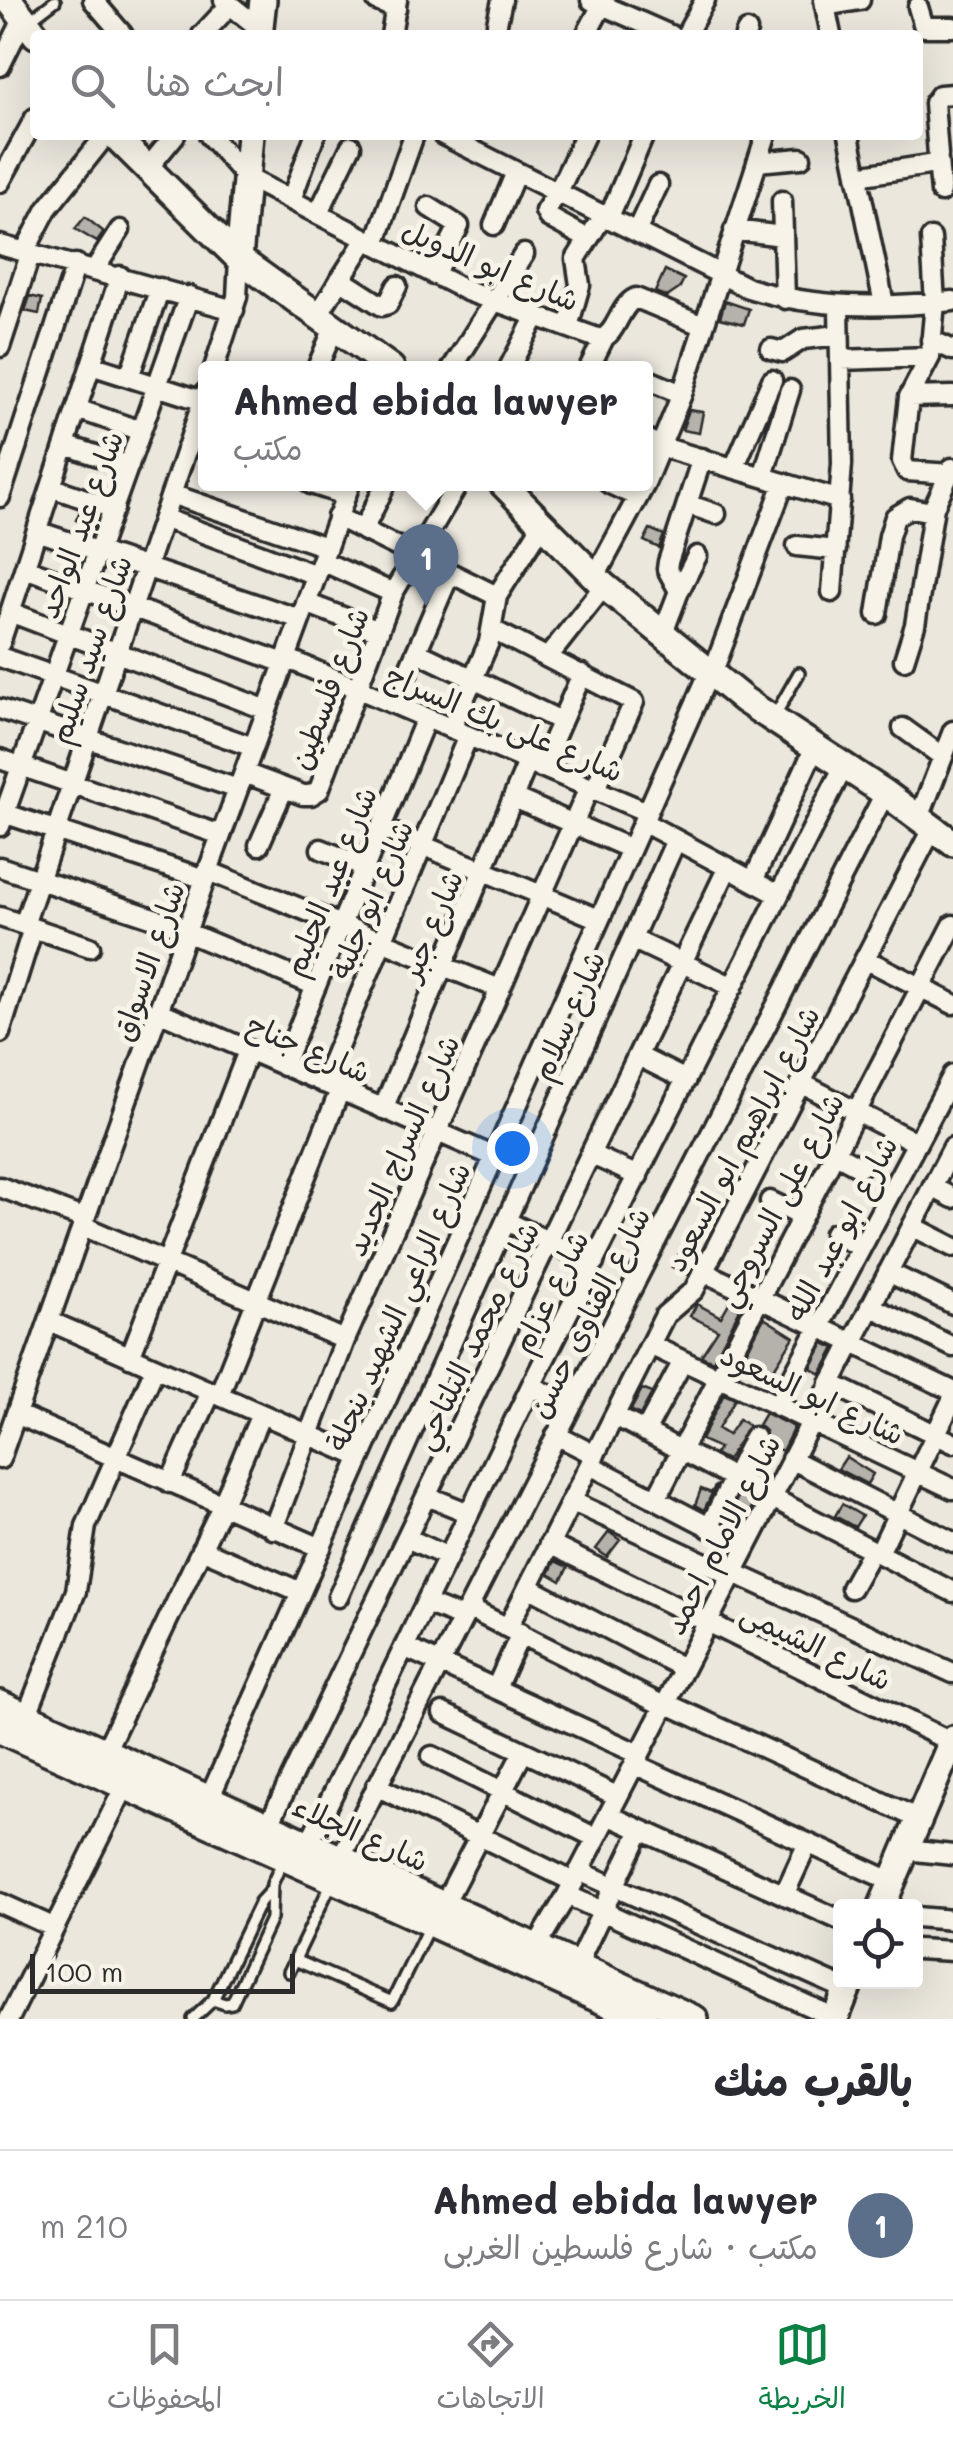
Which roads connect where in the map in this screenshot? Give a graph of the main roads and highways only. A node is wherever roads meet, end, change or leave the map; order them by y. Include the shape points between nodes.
1 (263, 0) edge
2 (263, 30) edge
3 (119, 140) edge
4 (250, 140) edge
5 (239, 259) junction
6 (381, 361) edge
7 (527, 494) edge
8 (935, 829) edge
9 (0, 1704) edge
10 (0, 1730) edge
11 (953, 1742) edge
12 (160, 1790) junction
13 (337, 1868) junction
14 (885, 1899) edge
15 (437, 1914) junction
16 (848, 1989) edge
17 (643, 2019) edge
18 (695, 2019) edge
19 (835, 2019) edge

1 - 2 main road
3 - 5 main road
4 - 5 main road
5 - 6 main road
7 - 8 main road via 542,525 600,582 772,720
9 - 12 main road, شارع الجلاء via 105,1752
10 - 12 main road, شارع الجلاء via 125,1786
11 - 14 main road
12 - 13 main road, شارع الجلاء via 284,1858
12 - 13 main road, شارع الجلاء via 209,1799 309,1843
13 - 15 main road, شارع الجلاء
15 - 17 main road, شارع الجلاء
15 - 18 main road, شارع الجلاء via 536,1946
16 - 19 main road

